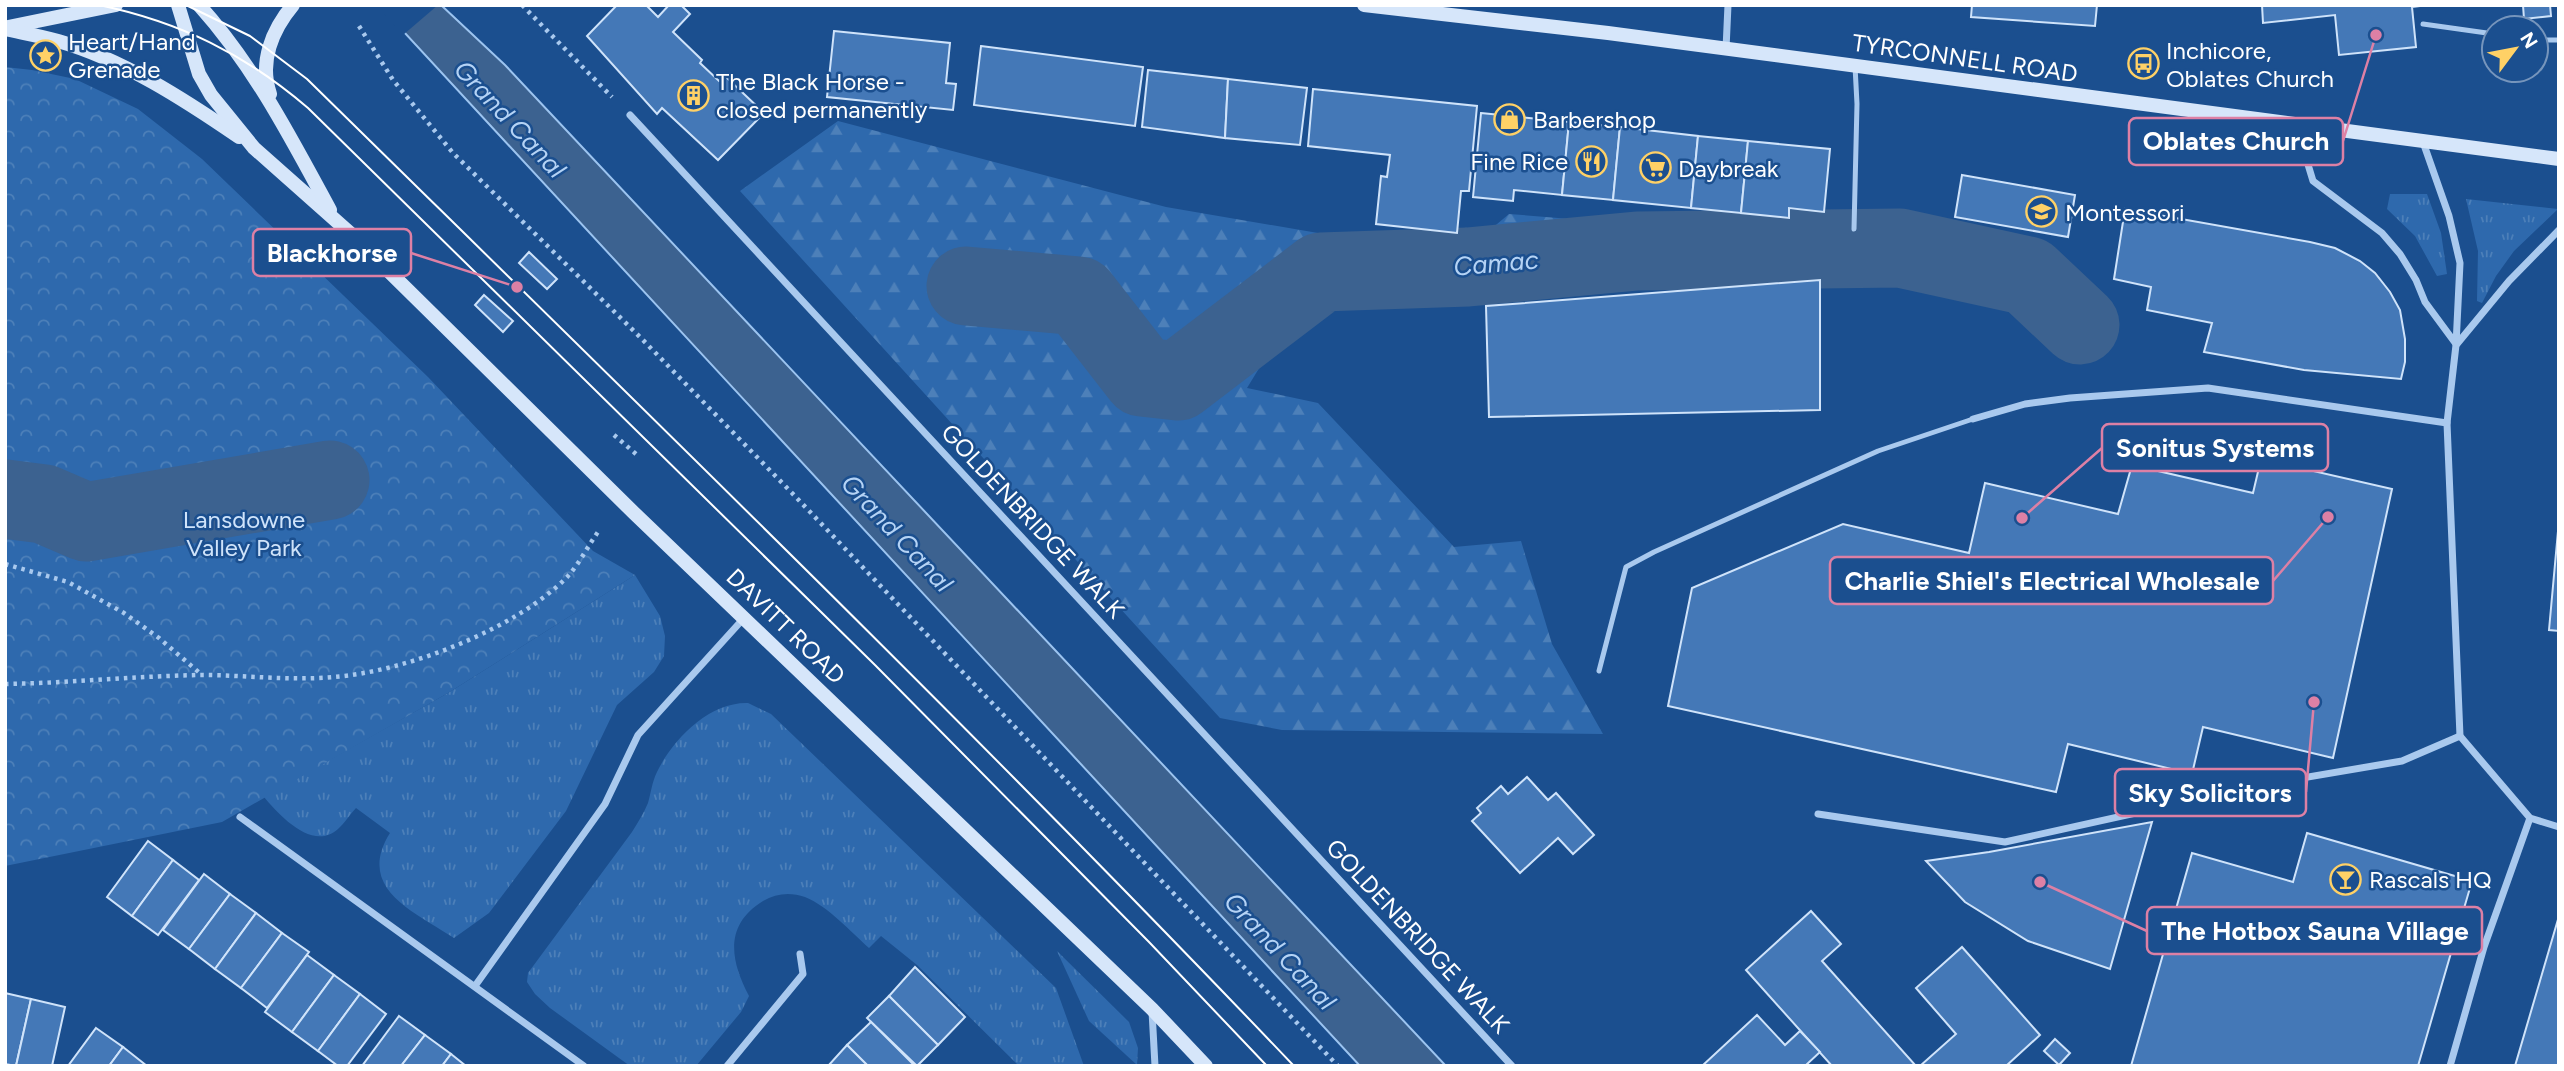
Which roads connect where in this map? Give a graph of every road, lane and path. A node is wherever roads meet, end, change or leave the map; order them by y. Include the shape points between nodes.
1 (116, 5) edge
2 (178, 5) edge
3 (199, 5) edge
4 (293, 5) edge
5 (522, 5) edge
6 (1364, 5) edge
7 (1728, 5) edge
8 (1475, 11) edge
9 (2423, 24) dead end
10 (359, 26) dead end
11 (5, 28) edge
12 (2480, 32) edge
13 (1726, 49) junction
14 (1855, 66) junction
15 (275, 108) junction
16 (630, 116) joint
17 (2296, 125) junction
18 (2422, 141) junction
19 (254, 148) junction
20 (2559, 159) edge
21 (335, 219) junction
22 (1854, 229) dead end
23 (2559, 230) edge
24 (2456, 345) junction
25 (1973, 419) joint
26 (2447, 424) junction
27 (614, 435) dead end
28 (636, 454) dead end
29 (598, 533) dead end
30 (5, 564) edge
31 (745, 617) junction
32 (1599, 671) dead end
33 (202, 675) junction
34 (5, 684) edge
35 (2460, 736) junction
36 (1818, 814) dead end
37 (240, 817) dead end
38 (2530, 818) junction
39 (2559, 827) edge
40 (800, 954) dead end
41 (475, 986) junction
42 (1152, 1009) junction
43 (584, 1066) edge
44 (727, 1066) edge
45 (1155, 1066) edge
46 (1206, 1066) edge
47 (1338, 1066) edge
48 (1512, 1066) edge
49 (2450, 1066) edge

1 - 11 main road
2 - 19 main road, DAVITT ROAD via 199,74
3 - 15 main road, DAVITT ROAD
4 - 15 main road, DAVITT ROAD via 269,48 265,74
5 - 16 path
6 - 8 main road, TYRCONNELL ROAD
7 - 13 street
8 - 13 main road, TYRCONNELL ROAD
9 - 12 lane
10 - 47 path via 398,87 453,153 783,484
11 - 19 main road via 60,41 109,60 192,105
13 - 14 main road, TYRCONNELL ROAD
14 - 17 main road, TYRCONNELL ROAD
14 - 22 lane
15 - 21 main road, DAVITT ROAD
16 - 48 street, GOLDENBRIDGE WALK
17 - 18 main road, TYRCONNELL ROAD
17 - 24 street via 2313,181 2382,233
18 - 20 main road, TYRCONNELL ROAD
18 - 24 street via 2460,263
19 - 21 main road, DAVITT ROAD
21 - 31 main road, DAVITT ROAD
23 - 24 street
24 - 26 street
25 - 26 street via 2025,404 2070,398 2208,388
25 - 32 lane via 1878,451 1626,567
26 - 35 street
27 - 28 path
29 - 33 path via 569,575 540,600 508,620 422,658 335,677
30 - 33 path via 68,582 124,613
31 - 41 street via 638,735 605,804
31 - 42 main road, DAVITT ROAD
33 - 34 path
35 - 36 street via 2402,761 2267,783 2005,842
35 - 38 street
37 - 41 street
38 - 39 street
38 - 49 street via 2484,947
40 - 44 street via 803,974
41 - 43 street
42 - 45 street
42 - 46 main road, DAVITT ROAD

